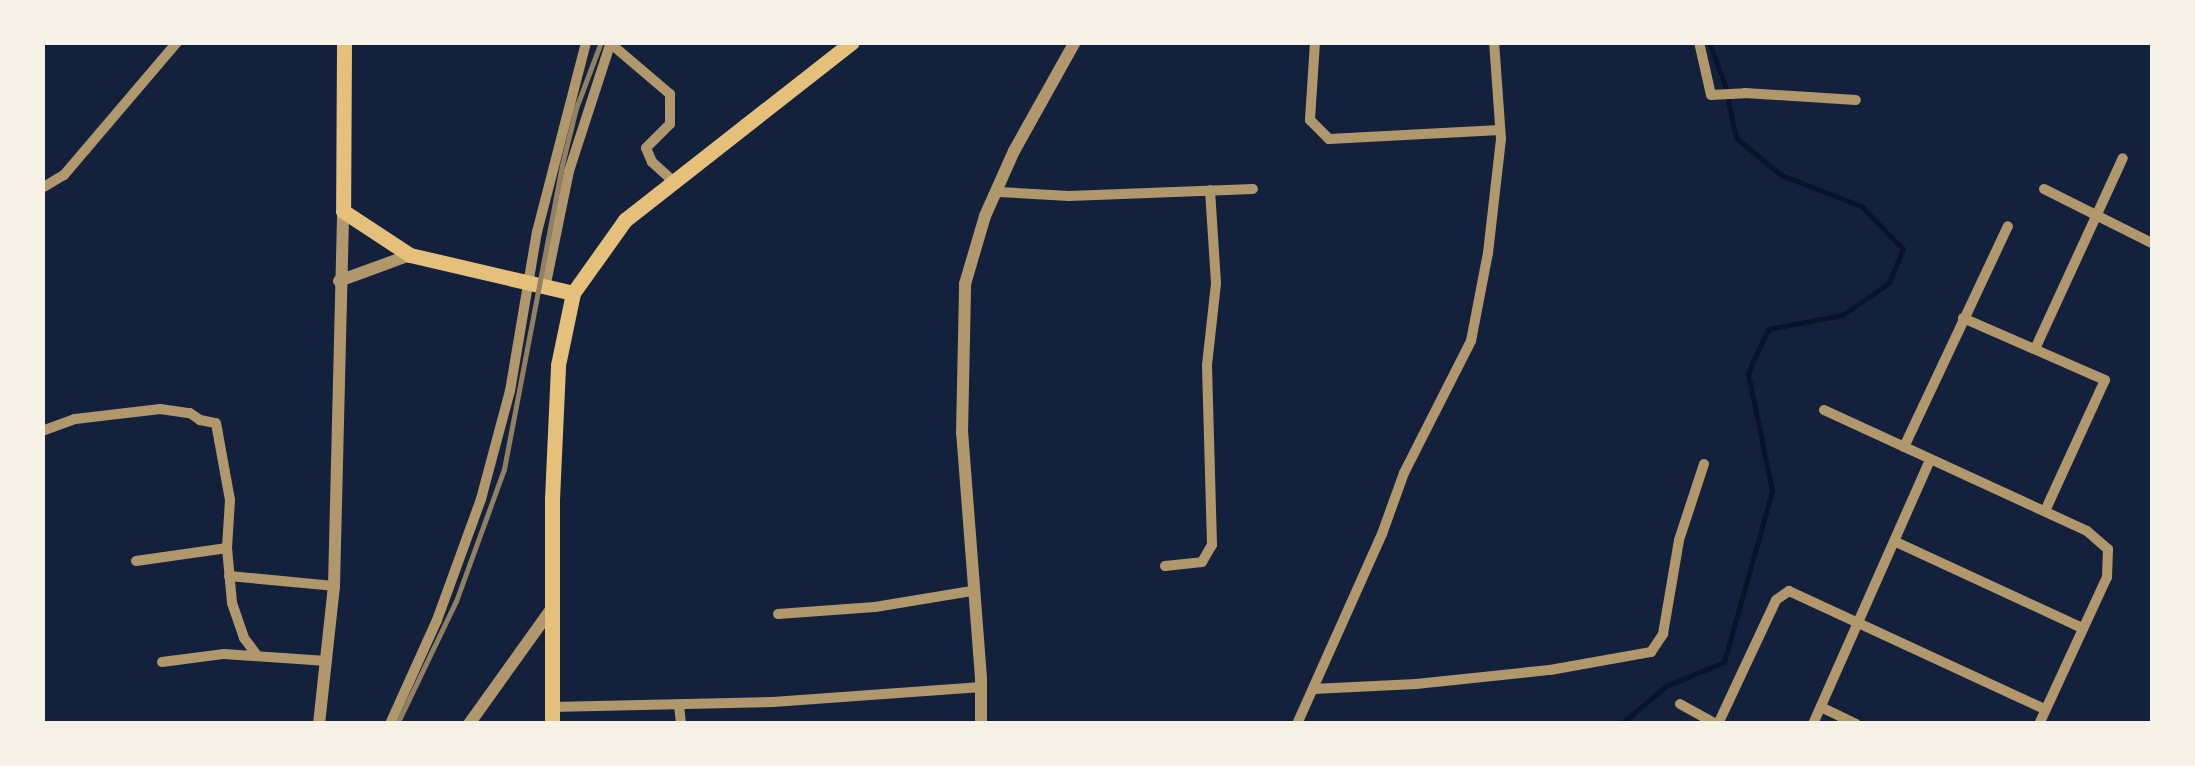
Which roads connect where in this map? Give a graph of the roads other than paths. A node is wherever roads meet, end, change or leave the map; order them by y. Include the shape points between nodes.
1 (178, 42) edge
2 (344, 42) edge
3 (586, 42) edge
4 (852, 42) edge
5 (1075, 42) edge
6 (1315, 42) edge
7 (1494, 42) edge
8 (1698, 42) edge
9 (611, 43) edge
10 (1856, 100) dead end
11 (1500, 130) junction
12 (2123, 158) dead end
13 (674, 181) junction
14 (42, 188) edge
15 (1253, 188) dead end
16 (2044, 189) dead end
17 (1210, 190) junction
18 (998, 192) junction
19 (343, 211) junction
20 (2096, 216) junction
21 (2008, 226) dead end
22 (2152, 244) edge
23 (410, 255) junction
24 (338, 281) junction
25 (538, 286) junction
26 (572, 292) junction
27 (1963, 318) junction
28 (2035, 349) junction
29 (1824, 410) dead end
30 (42, 432) edge
31 (1904, 447) junction
32 (1930, 460) junction
33 (1704, 464) dead end
34 (2045, 511) junction
35 (1896, 542) junction
36 (227, 548) junction
37 (136, 561) dead end
38 (1165, 566) dead end
39 (230, 576) junction
40 (334, 586) junction
41 (972, 590) junction
42 (554, 606) junction
43 (778, 614) dead end
44 (1861, 620) junction
45 (2080, 627) junction
46 (256, 654) junction
47 (162, 662) dead end
48 (327, 662) junction
49 (982, 688) junction
50 (1313, 689) junction
51 (1680, 704) dead end
52 (679, 705) junction
53 (1820, 706) junction
54 (2044, 709) junction
55 (552, 715) edge
56 (319, 724) edge
57 (390, 724) edge
58 (469, 724) edge
59 (681, 724) edge
60 (980, 724) edge
61 (1297, 724) edge
62 (1717, 724) edge
63 (1813, 724) edge
64 (1856, 724) edge
65 (2038, 724) edge

1 - 14 street via 64,175
2 - 19 main road
3 - 25 street via 542,214
4 - 13 main road
5 - 18 street
6 - 11 street via 1310,120 1329,140
7 - 11 street
8 - 10 street via 1712,95
9 - 13 street via 670,94 670,124 646,148
9 - 25 street
11 - 50 street via 1471,341 1404,473
12 - 20 street
13 - 26 main road via 625,220
15 - 17 street
16 - 20 street
17 - 18 street
17 - 38 street via 1216,283 1207,365 1212,545 1202,562
18 - 41 street via 974,251 962,329
19 - 23 main road
19 - 24 street
20 - 22 street
20 - 28 street
21 - 27 street
23 - 24 street
23 - 25 main road
24 - 40 street
25 - 26 main road
25 - 57 street via 481,499
26 - 42 main road via 558,366
27 - 28 street
27 - 31 street
28 - 34 street via 2105,380
29 - 31 street
30 - 36 street via 75,419 160,409 216,423 230,500
31 - 32 street
32 - 34 street
32 - 35 street
33 - 50 street via 1679,540 1663,634 1651,652 1550,670
34 - 45 street via 2108,548 2107,577
35 - 44 street
35 - 45 street
36 - 37 street
36 - 39 street
39 - 40 street
39 - 46 street via 239,625
40 - 48 street
41 - 43 street via 876,607
41 - 49 street
42 - 55 main road
42 - 58 street
44 - 53 street
44 - 54 street
44 - 62 street via 1798,593 1781,593
45 - 54 street
46 - 47 street
46 - 48 street
48 - 56 street
49 - 52 street
49 - 60 street
50 - 61 street
51 - 62 street
52 - 55 street
52 - 59 street
53 - 63 street
53 - 64 street
54 - 65 street

